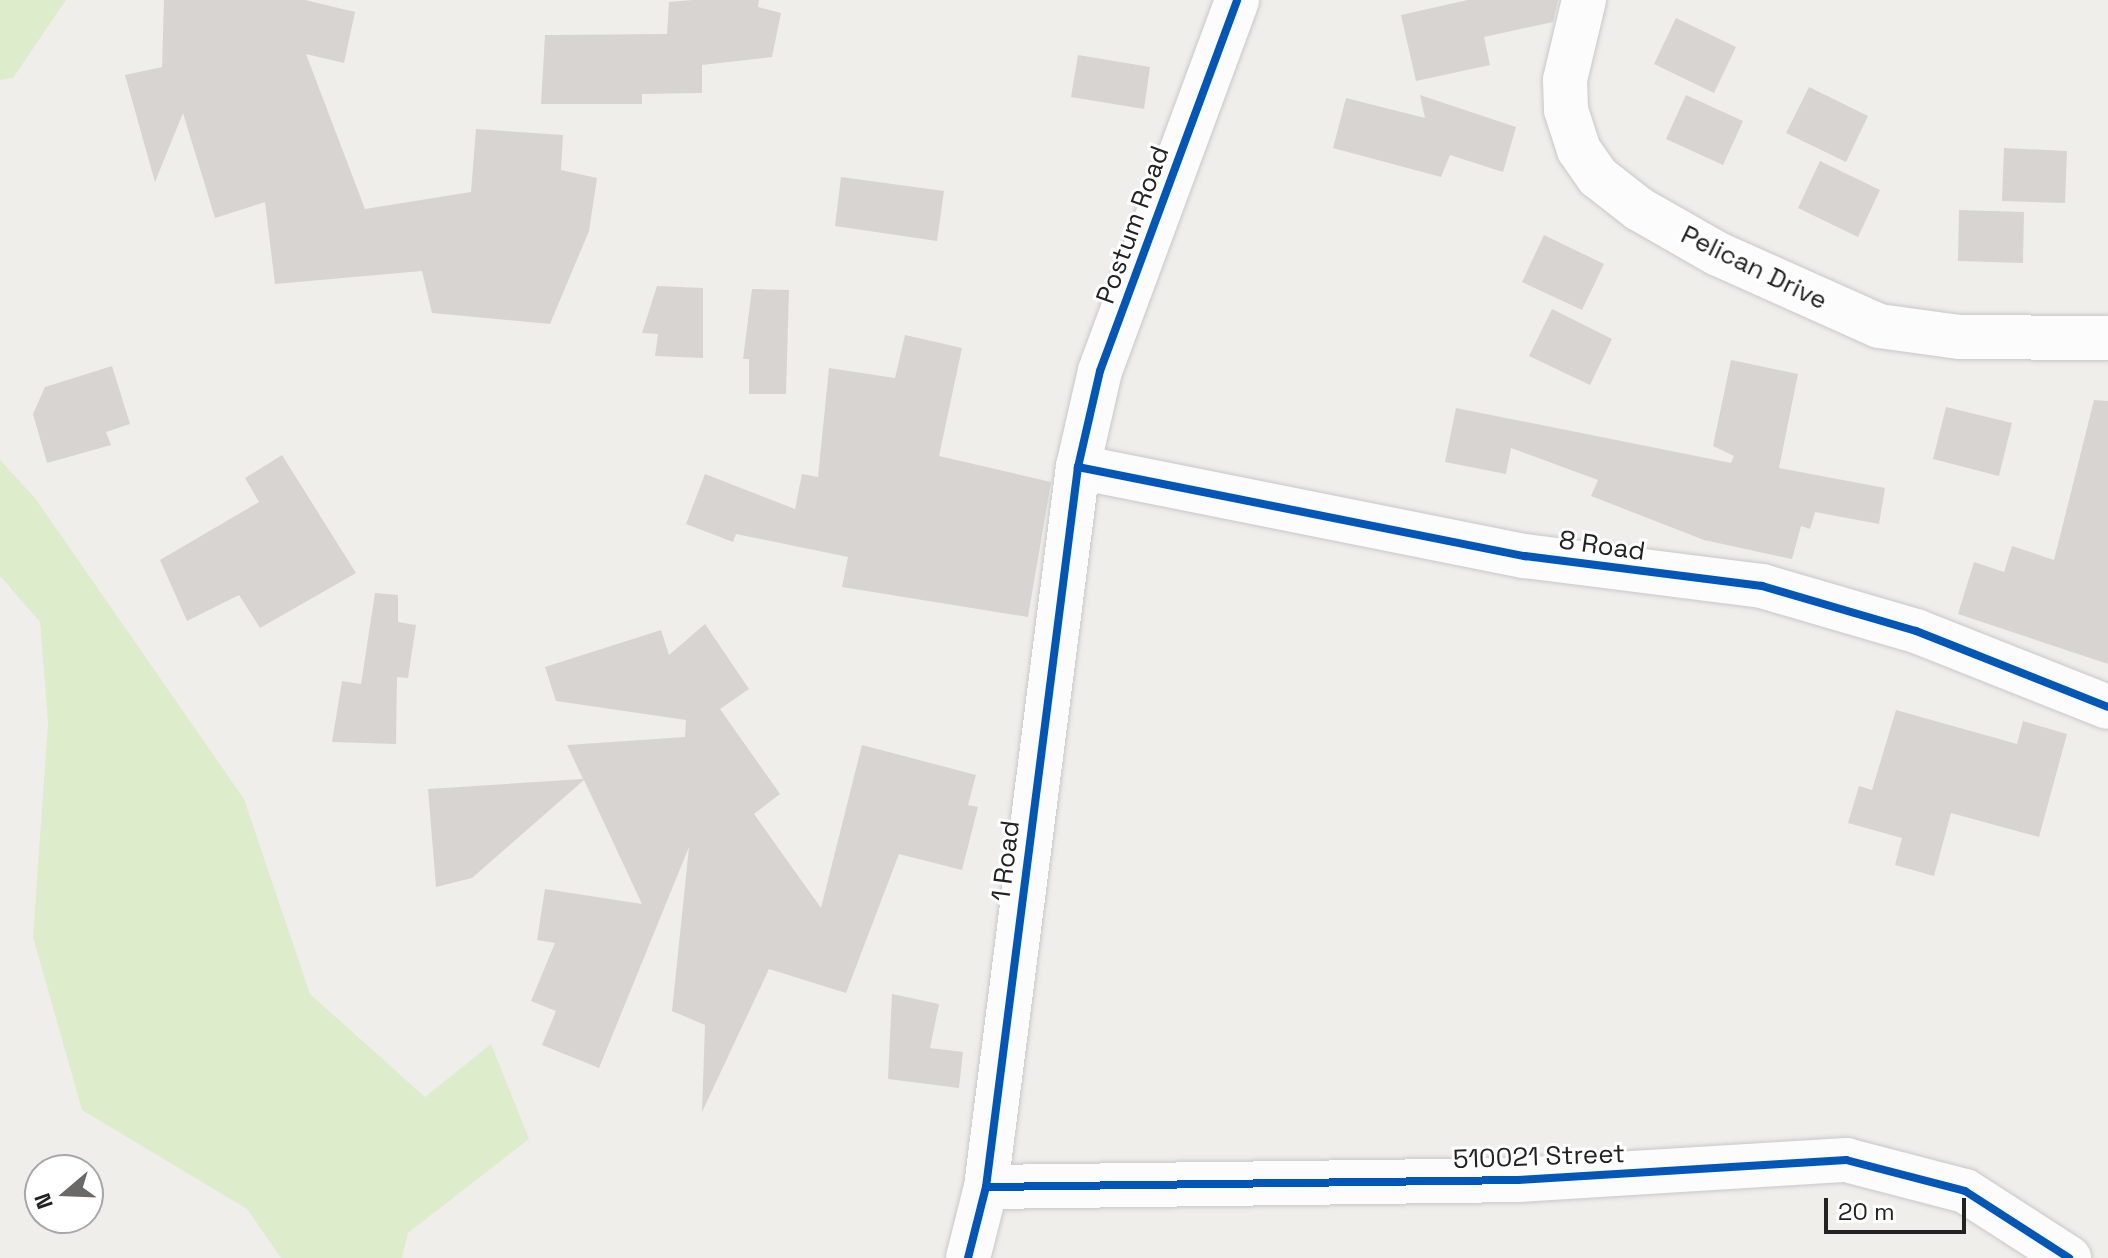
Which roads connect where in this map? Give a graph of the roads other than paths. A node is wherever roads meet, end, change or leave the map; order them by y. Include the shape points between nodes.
1 (1237, 0) edge
2 (1584, 0) edge
3 (2108, 338) edge
4 (1078, 467) junction
5 (2108, 707) edge
6 (986, 1187) junction
7 (968, 1258) edge
8 (2069, 1258) edge

1 - 4 street, Postum Road via 1100,371
2 - 3 street, Pelican Drive via 1565,80 1566,110 1579,150 1598,177 1639,209 1718,254 1879,326 1959,337
4 - 5 street, 8 Road via 1525,556 1762,586 1916,631
4 - 6 street, 1 Road
6 - 7 street, 1 Road
6 - 8 street, 510021 Street via 1518,1180 1846,1160 1965,1191

